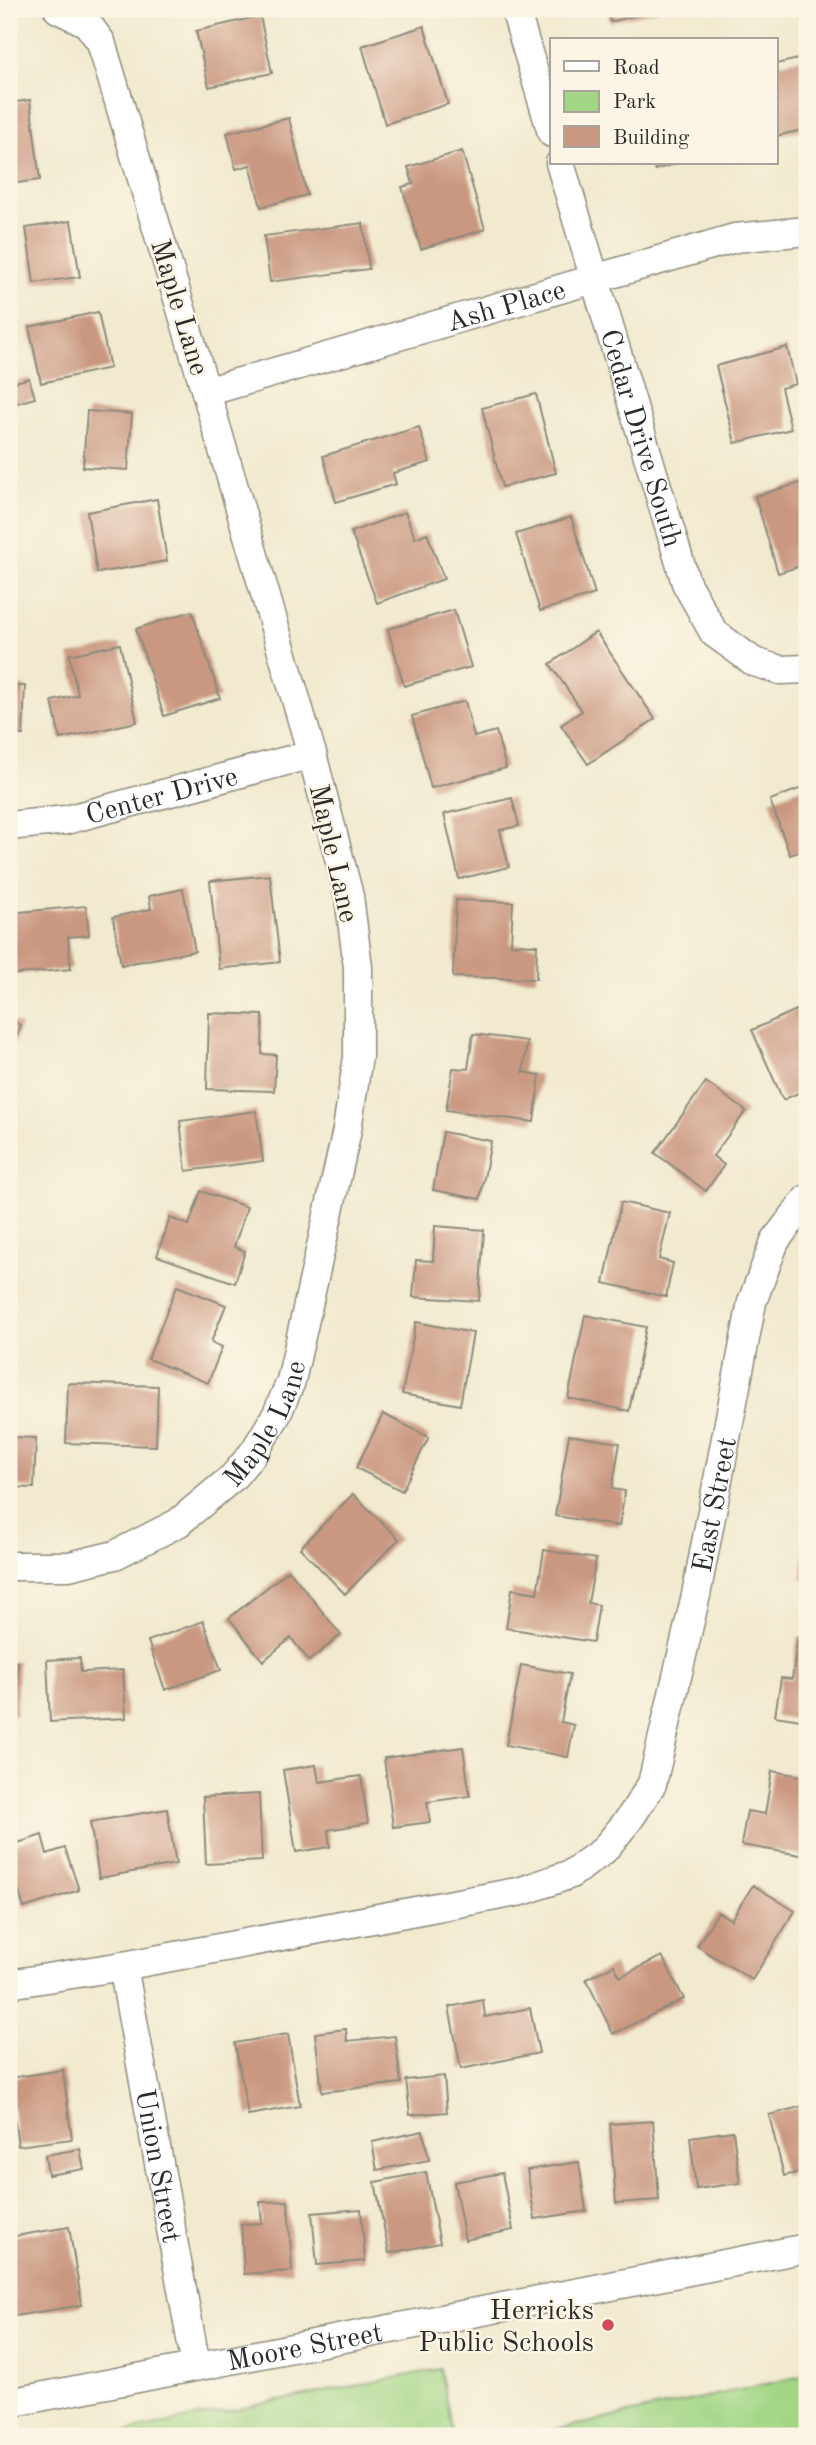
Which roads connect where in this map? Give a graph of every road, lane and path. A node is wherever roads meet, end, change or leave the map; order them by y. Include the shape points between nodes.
1 (58, 9) edge
2 (515, 9) edge
3 (550, 126) edge
4 (561, 164) edge
5 (807, 231) edge
6 (594, 279) junction
7 (206, 392) junction
8 (794, 670) edge
9 (312, 754) junction
10 (9, 825) edge
11 (807, 1199) edge
12 (9, 1566) edge
13 (123, 1966) junction
14 (9, 1984) edge
15 (807, 2248) edge
16 (196, 2366) junction
17 (9, 2403) edge

1 - 7 street, Maple Lane via 87,23 101,41
2 - 3 street
4 - 6 street, Cedar Drive South
5 - 6 street, Ash Place via 735,238
6 - 7 street, Ash Place
6 - 8 street, Cedar Drive South via 687,583 714,633 754,662
7 - 9 street, Maple Lane
9 - 10 street, Center Drive via 66,820
9 - 12 street, Maple Lane via 349,896 358,967 358,1056 347,1130 291,1381 254,1452 233,1477 178,1523 115,1555 69,1566
11 - 13 street, East Street via 775,1241 752,1302 696,1595 652,1784 603,1851 571,1874 522,1891
13 - 14 street
13 - 16 street, Union Street
15 - 16 street, Moore Street
16 - 17 street, Moore Street

